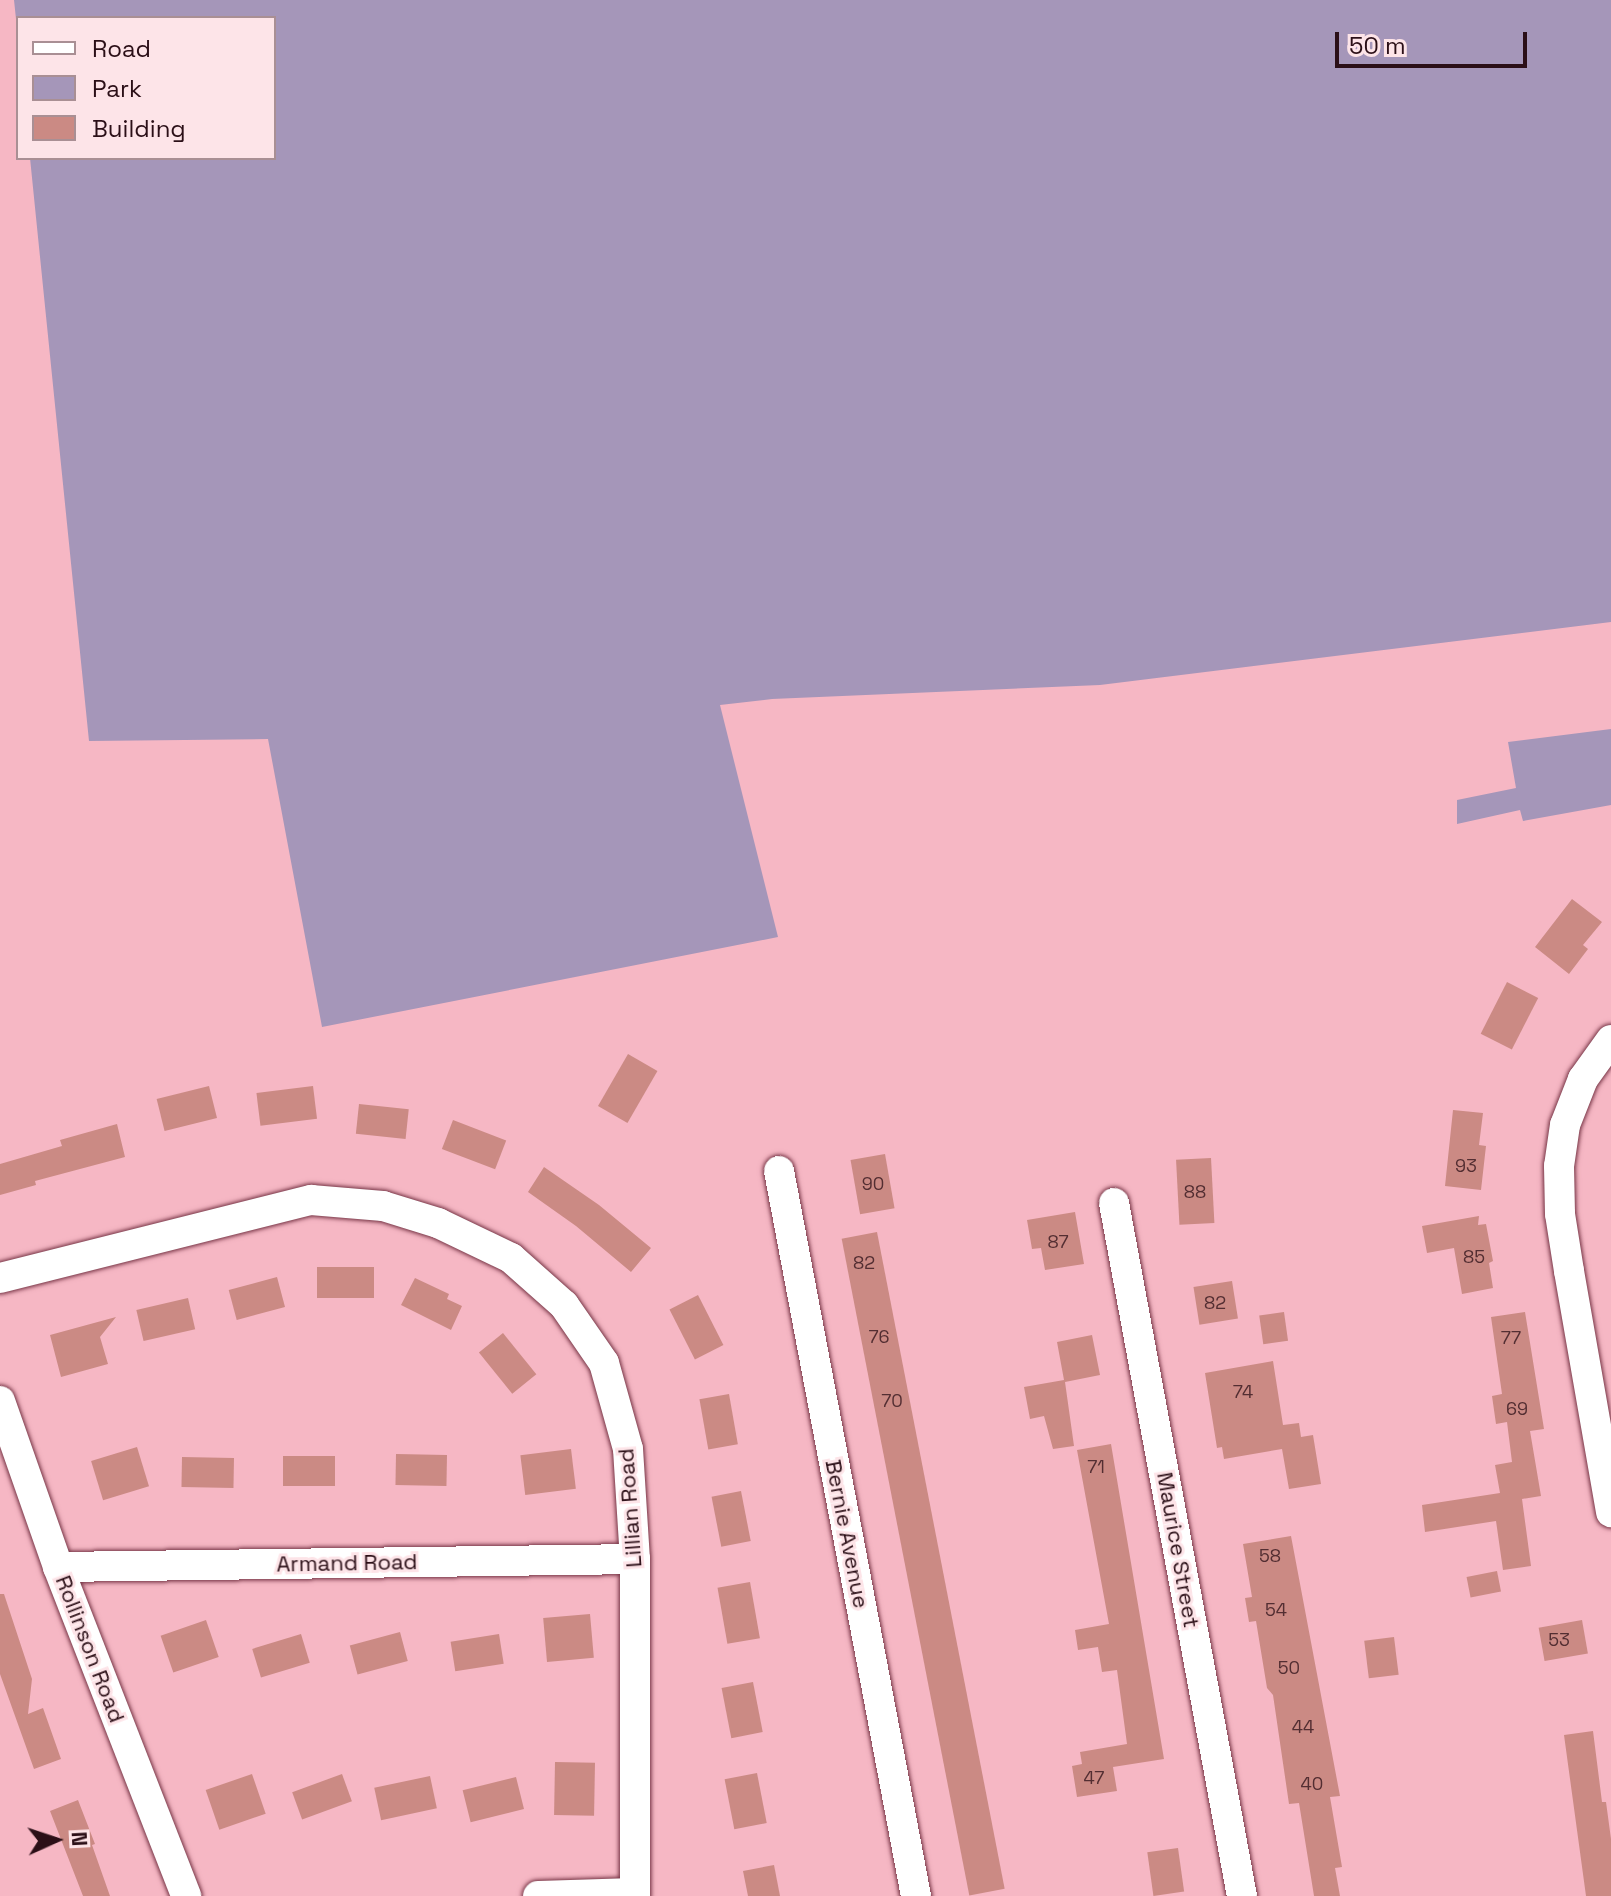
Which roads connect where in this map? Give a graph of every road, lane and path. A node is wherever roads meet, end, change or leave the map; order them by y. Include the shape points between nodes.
1 (1611, 1040) edge
2 (779, 1171) dead end
3 (1114, 1203) dead end
4 (0, 1278) edge
5 (0, 1401) edge
6 (1611, 1512) edge
7 (635, 1559) junction
8 (58, 1567) junction
9 (635, 1895) edge
10 (186, 1896) edge
11 (538, 1896) edge
12 (916, 1896) edge
13 (1242, 1896) edge

1 - 6 street via 1583,1079 1565,1125 1559,1166 1567,1257
2 - 12 street, Bernie Avenue
3 - 13 street, Maurice Street
4 - 7 street, Lillian Road via 311,1200 383,1206 438,1223 511,1258 564,1305 604,1363 628,1449
5 - 8 street, Rollinson Road
7 - 8 street, Armand Road
7 - 9 street, Lillian Road
8 - 10 street, Rollinson Road
9 - 11 street

